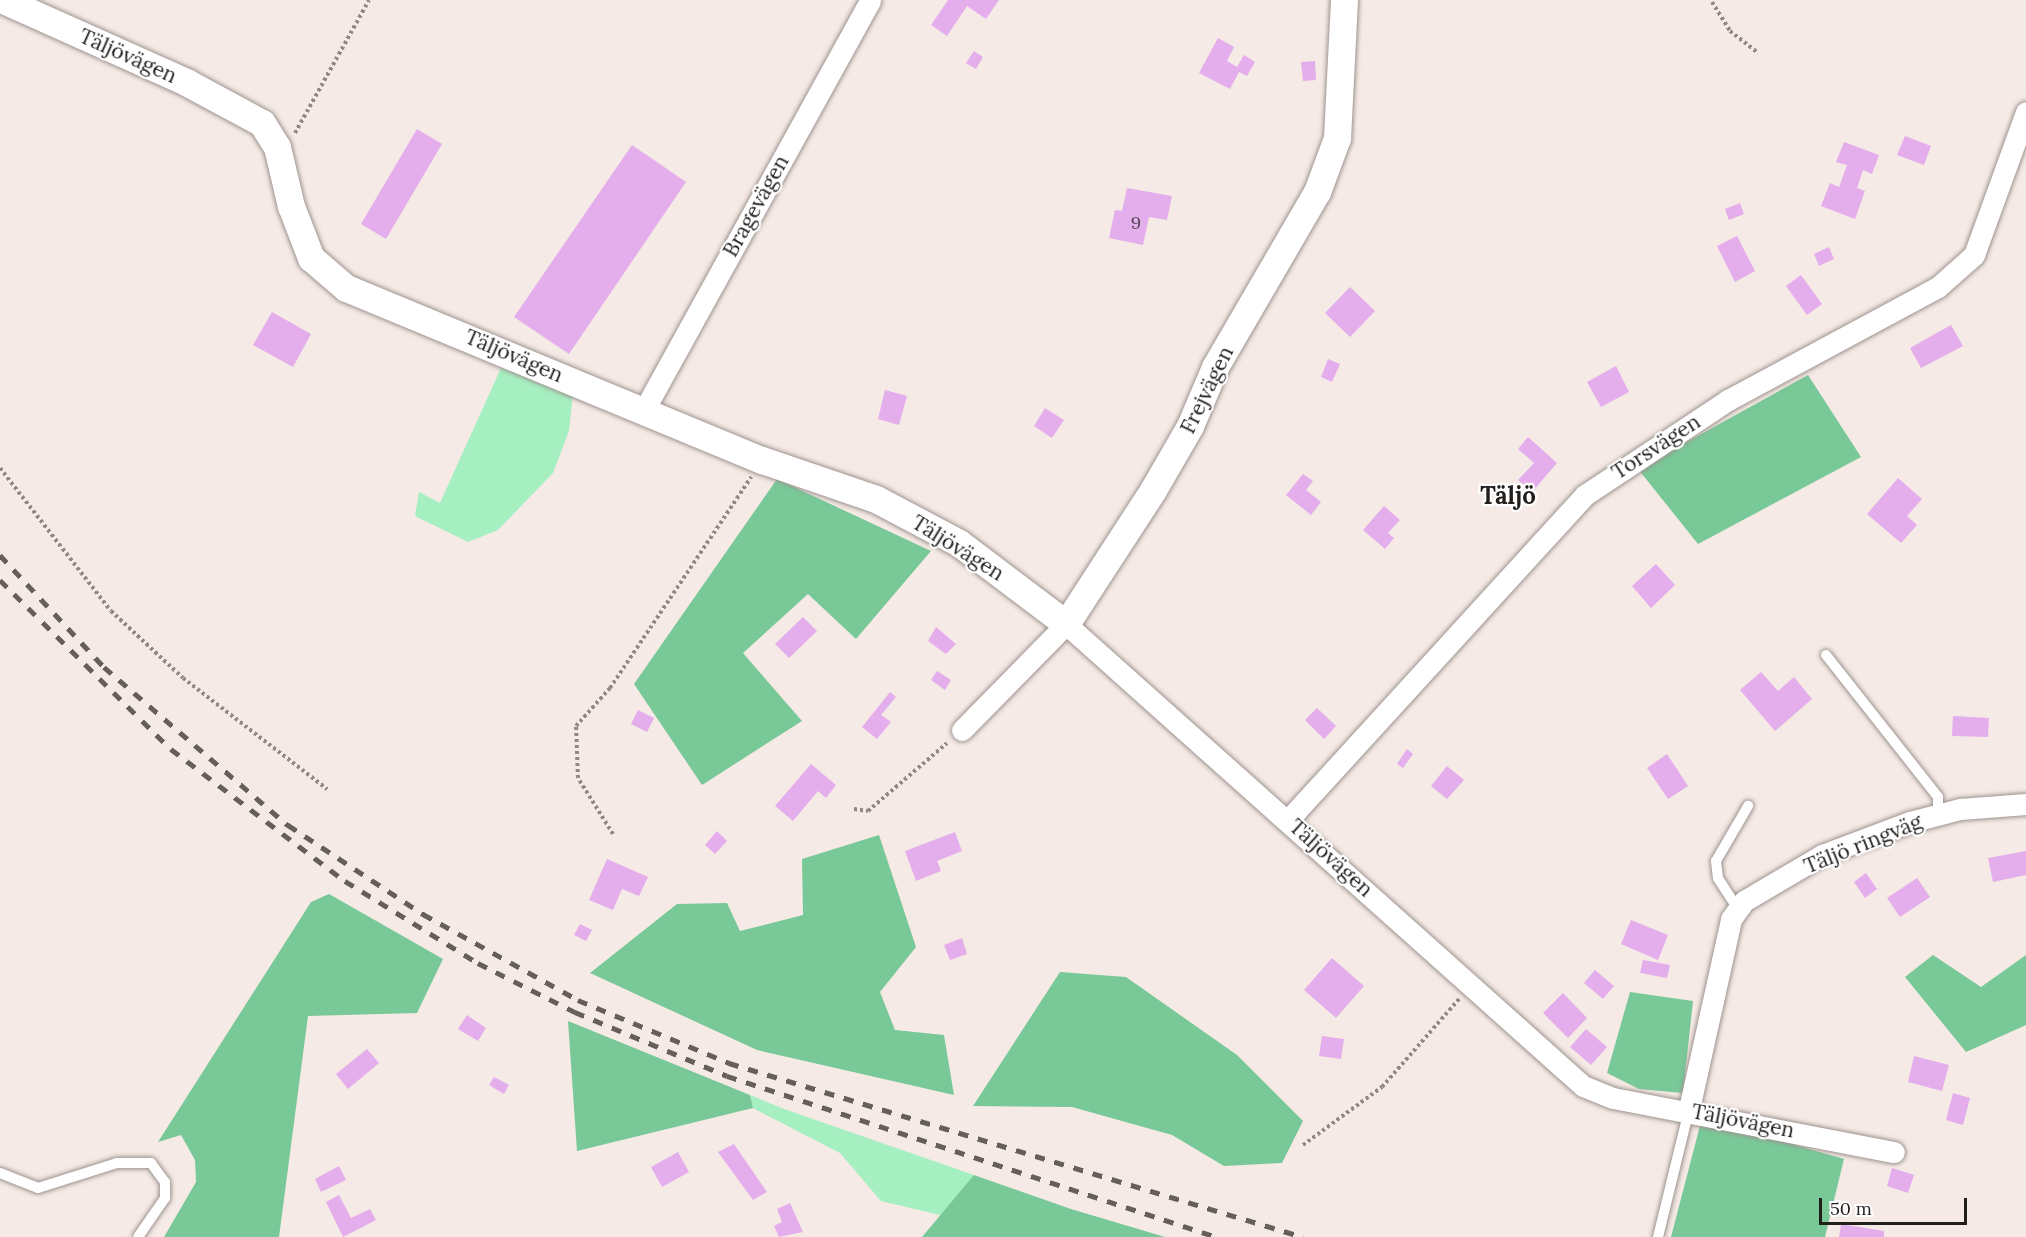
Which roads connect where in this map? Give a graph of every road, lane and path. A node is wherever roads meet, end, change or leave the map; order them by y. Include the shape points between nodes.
1 (3, 0) edge
2 (369, 0) edge
3 (870, 0) edge
4 (1344, 0) edge
5 (1712, 2) dead end
6 (1758, 53) dead end
7 (2026, 112) edge
8 (281, 159) junction
9 (643, 412) junction
10 (762, 460) junction
11 (0, 468) edge
12 (1066, 624) junction
13 (1826, 655) dead end
14 (962, 730) joint
15 (327, 789) dead end
16 (2026, 804) edge
17 (1748, 806) dead end
18 (854, 809) dead end
19 (1938, 814) junction
20 (1289, 819) junction
21 (613, 834) dead end
22 (1738, 909) junction
23 (1472, 985) junction
24 (1689, 1109) junction
25 (1303, 1145) dead end
26 (1894, 1152) dead end
27 (0, 1173) edge
28 (138, 1237) edge
29 (1658, 1237) edge

1 - 8 street, Täljövägen via 252,117 271,134
2 - 8 path
3 - 9 street, Bragevägen
4 - 12 street, Frejvägen via 1337,138 1317,192 1215,368 1179,444
5 - 6 path via 1731,32
7 - 20 street, Torsvägen via 1974,255 1938,287 1728,400 1585,495
8 - 9 street, Täljövägen via 291,206 311,258 346,288
9 - 10 street, Täljövägen
10 - 12 street, Täljövägen via 876,499 930,527
10 - 21 path via 610,688 576,726 578,778
11 - 15 path via 111,611 183,678
12 - 14 street, Frejvägen
12 - 20 street, Täljövägen
13 - 19 lane via 1938,797
14 - 18 path via 868,811
16 - 19 street, Täljö ringväg
17 - 22 lane via 1716,861 1718,878
19 - 22 street, Täljö ringväg via 1822,855
20 - 23 street, Täljövägen
22 - 24 street via 1731,919
23 - 24 street, Täljövägen via 1583,1086 1613,1098
23 - 25 path via 1382,1087
24 - 26 street, Täljövägen
24 - 29 lane
27 - 28 lane via 38,1188 117,1163 152,1163 165,1182 165,1198

